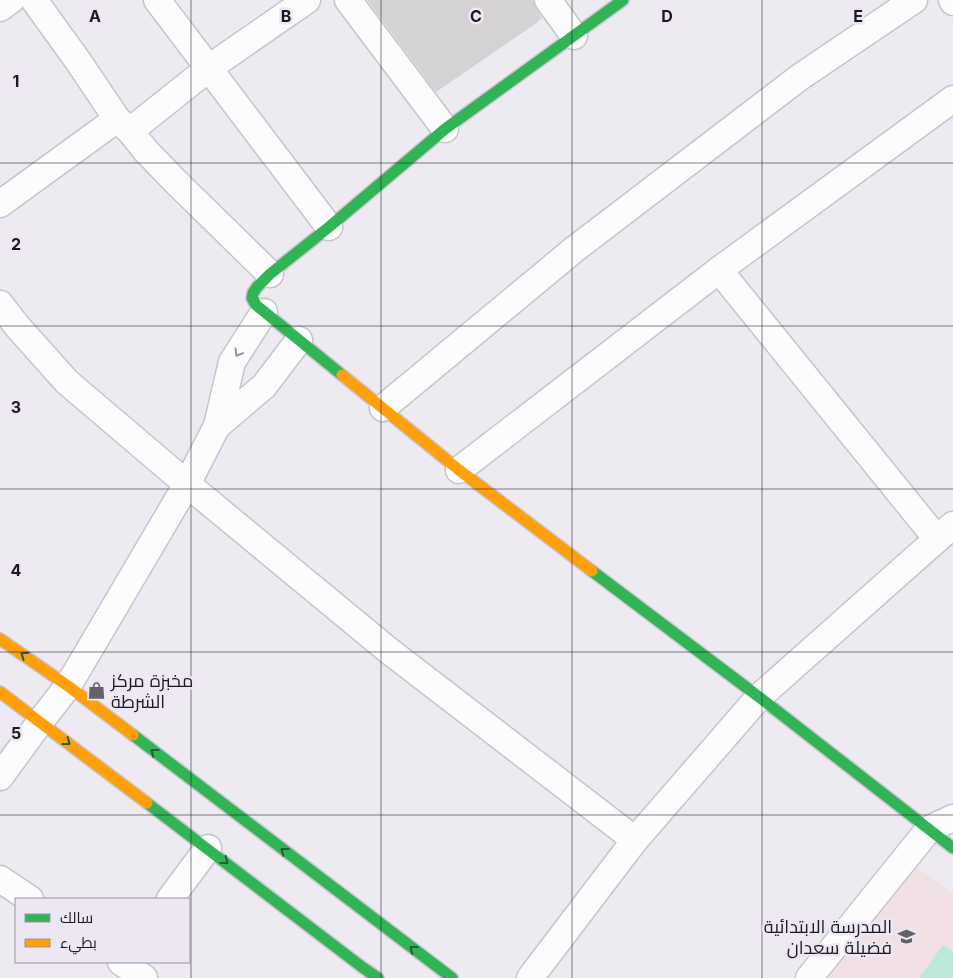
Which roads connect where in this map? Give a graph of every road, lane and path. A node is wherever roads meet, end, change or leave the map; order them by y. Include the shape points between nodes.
1 (12, 0) edge
2 (34, 0) edge
3 (157, 0) edge
4 (307, 0) edge
5 (348, 0) edge
6 (548, 0) edge
7 (623, 0) edge
8 (914, 0) edge
9 (0, 8) edge
10 (574, 36) junction
11 (209, 68) junction
12 (953, 100) edge
13 (123, 125) junction
14 (444, 129) junction
15 (0, 204) edge
16 (329, 227) junction
17 (719, 270) junction
18 (270, 274) junction
19 (0, 304) edge
20 (264, 312) junction
21 (299, 340) junction
22 (383, 408) junction
23 (217, 426) junction
24 (459, 470) junction
25 (187, 484) junction
26 (945, 532) edge
27 (0, 639) edge
28 (68, 686) junction
29 (0, 692) edge
30 (759, 697) junction
31 (40, 722) junction
32 (0, 777) edge
33 (953, 818) edge
34 (929, 830) junction
35 (635, 840) junction
36 (208, 848) junction
37 (953, 848) edge
38 (0, 878) edge
39 (29, 898) edge
40 (171, 898) edge
41 (120, 966) edge
42 (365, 974) edge
43 (144, 978) edge
44 (452, 978) edge
45 (530, 978) edge
46 (809, 978) edge

1 - 9 street
2 - 13 street
3 - 11 street
4 - 11 street
5 - 14 street
6 - 10 street
7 - 10 street
8 - 22 street via 800,76 592,236
10 - 14 street
11 - 13 street
11 - 16 street
12 - 17 street
13 - 15 street
13 - 18 street
14 - 16 street
16 - 18 street
17 - 24 street
17 - 26 street
18 - 20 street via 257,287 252,298
19 - 25 street via 67,382
20 - 21 street
20 -> 23 street via 232,362
21 - 22 street
21 - 23 street via 264,386
22 - 24 street
23 - 25 street
24 - 30 street
25 - 28 street
25 - 35 street via 388,650
26 - 30 street
28 -> 27 street
28 - 31 street
44 -> 28 street
29 - 31 street
30 - 34 street
30 - 35 street
31 - 32 street
31 -> 36 street
33 - 34 street
34 - 37 street
34 - 46 street
35 - 45 street
36 - 40 street
36 -> 42 street
38 - 39 street
41 - 43 street

